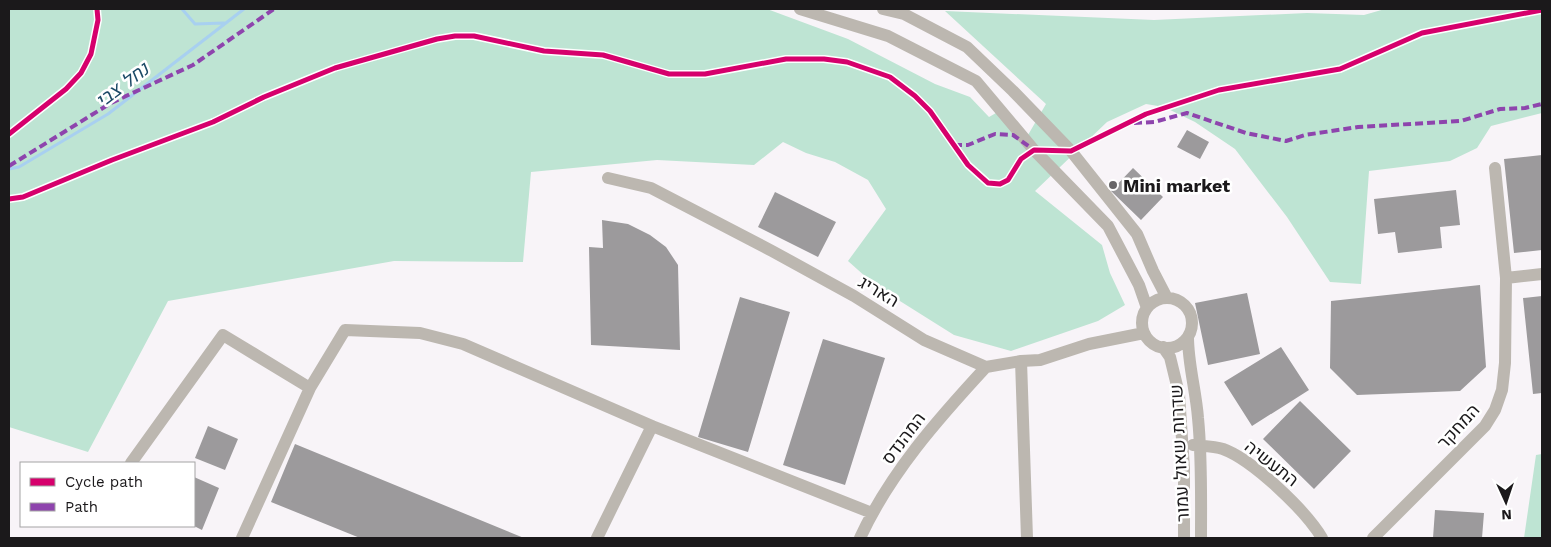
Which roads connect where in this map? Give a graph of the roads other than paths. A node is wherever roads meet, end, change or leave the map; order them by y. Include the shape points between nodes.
1 (800, 9) edge
2 (884, 9) edge
3 (1495, 168) dead end
4 (608, 178) dead end
5 (1542, 274) edge
6 (1506, 278) junction
7 (1167, 298) junction
8 (1147, 308) junction
9 (1144, 333) junction
10 (1188, 337) junction
11 (1163, 348) junction
12 (1021, 361) junction
13 (986, 367) junction
14 (310, 388) junction
15 (652, 426) junction
16 (1183, 445) junction
17 (1200, 445) junction
18 (132, 462) edge
19 (872, 513) junction
20 (242, 538) edge
21 (597, 538) edge
22 (860, 538) edge
23 (1027, 538) edge
24 (1184, 538) edge
25 (1201, 538) edge
26 (1322, 538) edge
27 (1373, 538) edge

1 - 8 street via 888,36 976,82 1034,150 1108,226 1139,285
2 - 7 street via 904,14 967,46 1045,124 1138,234
3 - 6 street, המחקר
4 - 13 street, האריג via 651,188 854,296 924,340
5 - 6 street
6 - 27 street, המחקר via 1505,364 1502,390 1495,410 1485,426
7 - 8 street via 1159,299
7 - 10 street via 1183,303 1192,316 1193,325
8 - 9 street via 1142,324
9 - 11 street via 1155,345
9 - 12 street via 1089,344 1040,360
10 - 11 street via 1179,345
10 - 17 street, שדרות שאול עמור
11 - 16 street, שדרות שאול עמור via 1170,357 1176,378
12 - 13 street
12 - 23 street
13 - 19 street, המהנדס via 905,461
14 - 15 street via 345,330 420,333 462,344
14 - 18 street via 223,335
14 - 20 street
15 - 19 street
15 - 21 street
16 - 17 street, התעשיה
16 - 24 street, שדרות שאול עמור
17 - 25 street, שדרות שאול עמור
17 - 26 street, התעשיה via 1222,448 1251,464 1298,506
19 - 22 street, המהנדס

